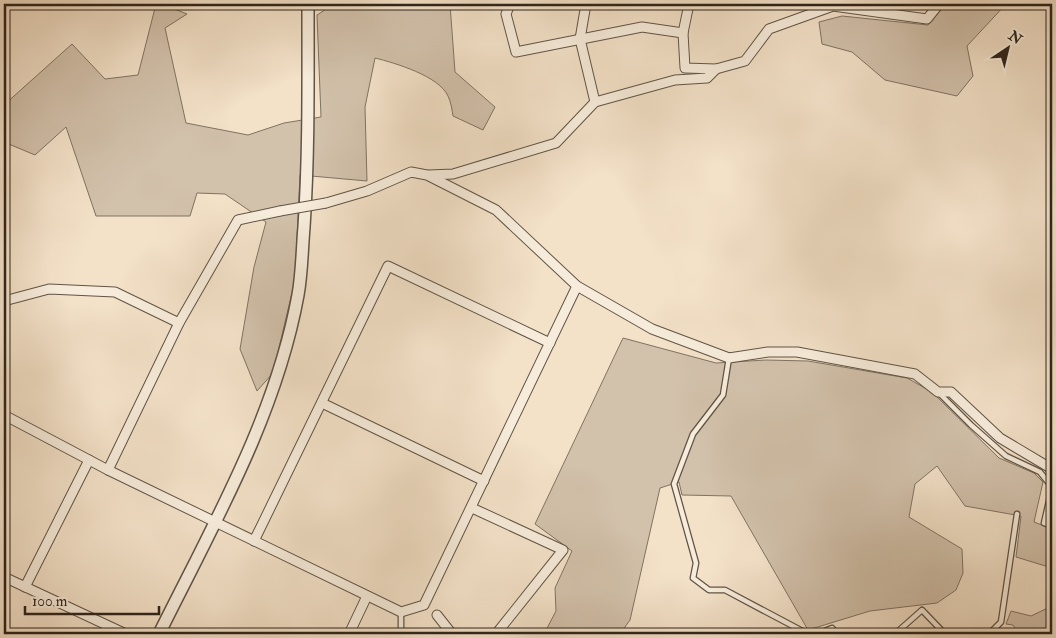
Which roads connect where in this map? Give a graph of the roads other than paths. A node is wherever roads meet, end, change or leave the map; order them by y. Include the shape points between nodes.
1 (308, 4) edge
2 (510, 4) edge
3 (586, 4) edge
4 (689, 4) edge
5 (939, 4) edge
6 (833, 5) edge
7 (683, 33) junction
8 (580, 39) junction
9 (716, 69) junction
10 (595, 102) junction
11 (427, 175) junction
12 (577, 286) junction
13 (4, 301) edge
14 (179, 323) junction
15 (550, 343) junction
16 (729, 358) junction
17 (938, 392) junction
18 (322, 402) junction
19 (4, 415) edge
20 (89, 460) junction
21 (1052, 469) edge
22 (108, 470) junction
23 (484, 481) junction
24 (1052, 488) edge
25 (472, 508) junction
26 (1018, 514) dead end
27 (215, 521) junction
28 (1052, 526) edge
29 (254, 541) junction
30 (4, 577) edge
31 (25, 587) junction
32 (367, 596) junction
33 (400, 612) junction
34 (437, 615) dead end
35 (126, 634) edge
36 (159, 634) edge
37 (349, 634) edge
38 (401, 634) edge
39 (452, 634) edge
40 (496, 634) edge
41 (808, 634) edge
42 (817, 634) edge
43 (837, 634) edge
44 (895, 634) edge
45 (945, 634) edge
46 (989, 634) edge

1 - 27 street via 306,189 299,294 273,391
2 - 8 street via 506,14 516,52
3 - 8 street
4 - 7 street
5 - 6 street via 927,19
6 - 9 street via 769,29 745,61
7 - 8 street via 642,27
7 - 9 street via 685,68
8 - 10 street
9 - 10 street via 707,78 676,80
10 - 11 street via 556,143 453,174
11 - 12 street via 496,210
11 - 14 street, bridge via 411,172 367,191 326,203 238,220
12 - 15 street
12 - 16 street via 652,329
13 - 14 street via 49,289 115,292
14 - 22 street
15 - 18 street via 388,266
15 - 23 street
16 - 17 street via 768,352 797,352 915,374
16 - 41 lane via 723,395 693,434 674,484 696,563 693,578 709,590 725,590
17 - 21 street via 952,392 1000,438
17 - 24 lane via 1006,456 1040,472
18 - 23 street
18 - 29 street
19 - 20 street
20 - 22 street
20 - 31 street
22 - 27 street
23 - 25 street
24 - 28 lane via 1044,523
25 - 33 street via 424,605
25 - 40 street via 563,550
26 - 46 lane via 1001,622
27 - 29 street
27 - 36 street
29 - 32 street
30 - 31 street
31 - 35 street
32 - 33 street
32 - 37 street
33 - 38 lane
34 - 39 street
42 - 43 lane via 832,628
44 - 45 lane via 922,610

